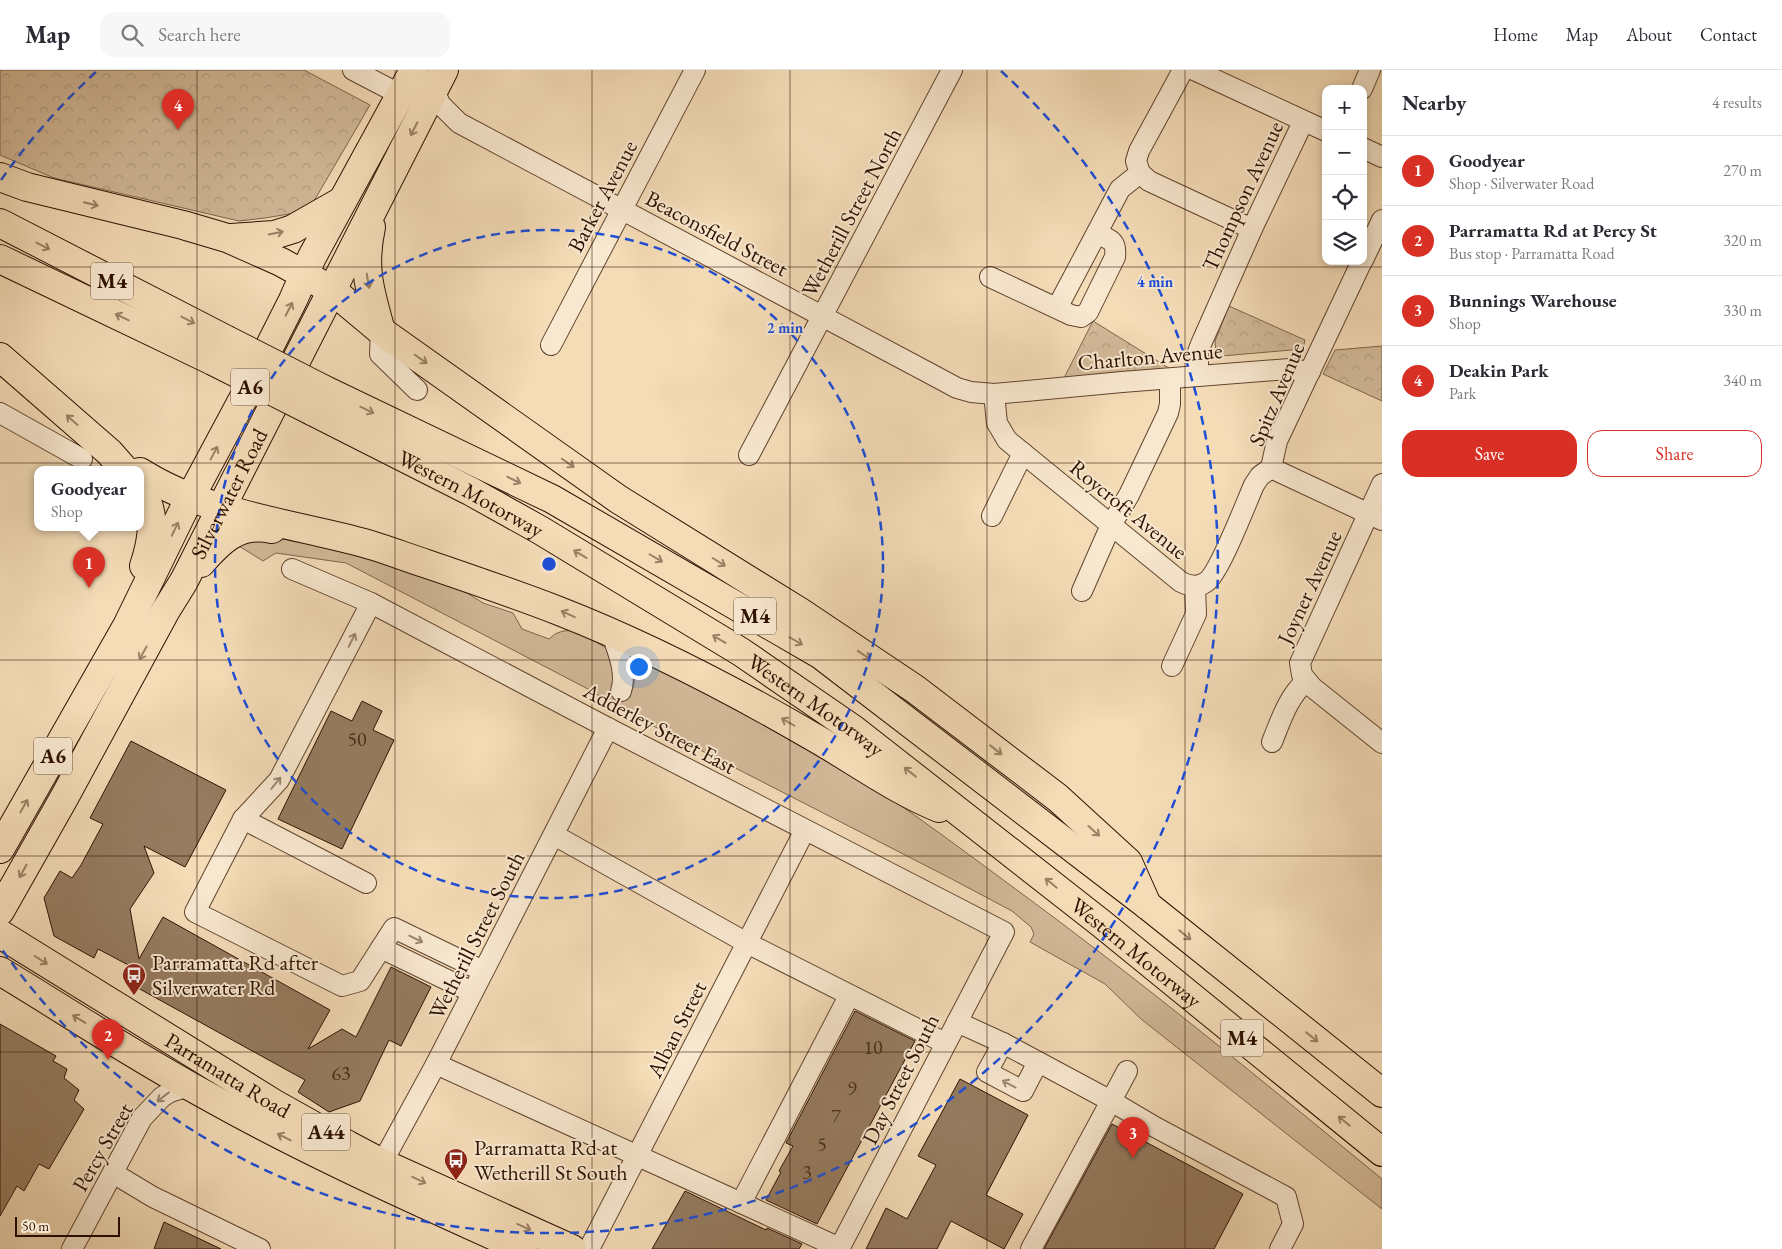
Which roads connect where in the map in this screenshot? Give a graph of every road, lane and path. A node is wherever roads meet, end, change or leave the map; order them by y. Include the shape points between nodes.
1 (353, 70) edge
2 (414, 70) edge
3 (695, 70) edge
4 (952, 70) edge
5 (1183, 70) edge
6 (1194, 70) edge
7 (1370, 70) edge
8 (439, 80) edge
9 (1364, 85) edge
10 (401, 95) junction
11 (1304, 122) junction
12 (1324, 130) edge
13 (1367, 150) edge
14 (1382, 157) edge
15 (1140, 173) junction
16 (0, 177) edge
17 (377, 199) junction
18 (344, 200) junction
19 (622, 211) junction
20 (1382, 220) edge
21 (0, 223) edge
22 (1252, 229) junction
23 (1096, 234) junction
24 (227, 238) junction
25 (1367, 252) edge
26 (0, 259) edge
27 (1361, 265) edge
28 (304, 275) junction
29 (990, 277) dead end
30 (1072, 281) junction
31 (332, 290) junction
32 (1098, 293) junction
33 (1057, 308) junction
34 (823, 316) junction
35 (381, 331) junction
36 (551, 345) dead end
37 (219, 350) junction
38 (0, 357) edge
39 (1310, 372) junction
40 (1198, 376) junction
41 (1170, 379) junction
42 (417, 390) dead end
43 (994, 394) junction
44 (318, 400) junction
45 (0, 413) edge
46 (1023, 453) junction
47 (749, 455) dead end
48 (82, 459) dead end
49 (117, 461) edge
50 (129, 466) edge
51 (1271, 468) junction
52 (144, 474) edge
53 (1382, 484) edge
54 (144, 495) edge
55 (191, 496) junction
56 (221, 506) junction
57 (992, 516) dead end
58 (1375, 517) edge
59 (1111, 525) junction
60 (292, 569) dead end
61 (489, 585) junction
62 (1195, 586) junction
63 (1082, 591) dead end
64 (371, 603) junction
65 (166, 610) junction
66 (612, 634) junction
67 (106, 663) junction
68 (1172, 666) dead end
69 (1306, 681) junction
70 (621, 691) dead end
71 (608, 728) junction
72 (1272, 742) dead end
73 (1382, 743) edge
74 (243, 819) junction
75 (976, 824) junction
76 (805, 830) junction
77 (554, 835) junction
78 (0, 849) edge
79 (366, 883) dead end
80 (1147, 905) junction
81 (0, 911) edge
82 (1004, 932) joint
83 (0, 934) edge
84 (747, 943) junction
85 (381, 948) junction
86 (0, 971) edge
87 (483, 971) junction
88 (472, 992) junction
89 (849, 996) junction
90 (957, 1022) junction
91 (1003, 1043) junction
92 (945, 1044) junction
93 (1038, 1062) junction
94 (436, 1064) junction
95 (1127, 1071) dead end
96 (189, 1086) junction
97 (1382, 1093) edge
98 (1111, 1101) junction
99 (1382, 1152) edge
100 (637, 1155) junction
101 (382, 1163) junction
102 (113, 1173) junction
103 (742, 1203) junction
104 (72, 1249) edge
105 (260, 1249) edge
106 (523, 1249) edge
107 (572, 1249) edge
108 (589, 1249) edge
109 (840, 1249) edge
110 (1031, 1249) edge
111 (1280, 1249) edge

1 - 10 street
2 - 10 highway, Silverwater Road / A6
3 - 19 street, Barker Avenue
4 - 34 street, Wetherill Street North
5 - 15 street via 1139,151 1136,162
6 - 11 street
7 - 9 street
8 -> 17 highway, Silverwater Road / A6
8 - 19 street, Beaconsfield Street via 440,104 459,123
10 - 18 highway, Silverwater Road / A6
11 - 12 street
11 - 22 street, Thompson Avenue
13 - 14 street
15 - 22 street via 1149,181
15 - 23 street via 1120,188
16 -> 24 highway via 27,187
17 - 31 highway, Silverwater Road / A6
17 -> 35 highway via 366,261 367,280
24 -> 18 highway via 274,235 293,229
18 - 28 highway, Silverwater Road / A6
19 - 34 street, Beaconsfield Street
19 - 36 street, Barker Avenue
20 - 25 street, Spitz Avenue
21 -> 37 highway, Western Motorway / M4
22 - 40 street, Thompson Avenue via 1200,344
23 - 30 street
23 - 32 street via 1108,238 1116,249
24 - 28 highway
37 -> 26 highway, Western Motorway / M4
27 - 39 street, Spitz Avenue
28 - 31 highway
55 -> 28 highway, Silverwater Road / A6
29 - 33 street
30 - 32 street
30 - 33 street
31 - 35 highway
31 - 56 highway, Silverwater Road / A6
32 - 33 street via 1088,312 1081,317
34 - 43 street, Beaconsfield Street via 957,388
34 - 47 street, Wetherill Street North
35 - 42 street via 380,354
35 -> 80 highway via 618,499 800,612 915,689 1058,798 1128,862
37 - 44 highway, Western Motorway / M4, bridge
49 -> 38 highway
39 - 40 street, Charlton Avenue via 1289,369
39 - 51 street, Spitz Avenue via 1277,441
40 - 41 street, Charlton Avenue
41 - 43 street, Charlton Avenue
41 - 59 street via 1168,413
43 - 46 street, Roycroft Avenue via 997,423 1007,440
75 -> 44 highway, Western Motorway / M4 via 853,728 741,652
44 -> 80 highway, Western Motorway / M4 via 552,499 821,655
45 - 48 street
46 - 57 street
46 - 59 street, Roycroft Avenue
49 - 50 highway
51 - 58 street
51 - 62 street, Spitz Avenue via 1254,485 1212,577
52 - 55 highway
53 - 58 street, Joyner Avenue
54 - 67 highway via 152,516 152,541
55 - 56 highway
67 -> 55 highway, Silverwater Road / A6
56 - 61 highway via 362,542
56 - 65 highway, Silverwater Road / A6
58 - 69 street, Joyner Avenue via 1300,663
59 - 62 street, Roycroft Avenue via 1181,582
59 - 63 street
60 - 64 street, Adderley Street East
61 - 65 highway via 350,547 259,527 233,532 221,542
66 -> 61 highway
62 - 68 street, Roycroft Avenue via 1196,614
64 - 71 street, Adderley Street East
74 -> 64 street via 279,780
65 -> 81 highway, Silverwater Road / A6
66 - 70 street via 621,662 624,683
75 -> 66 highway via 913,798 741,696
78 -> 67 highway, Silverwater Road / A6
69 - 72 street via 1291,697
69 - 73 street
71 - 76 street, Adderley Street East
71 - 77 street, Wetherill Street South
74 - 79 street
74 - 85 street via 195,912 342,986 360,981
99 -> 75 highway, Western Motorway / M4
76 - 82 street, Adderley Street East
76 - 84 street, Alban Street
77 - 84 street
77 - 87 street, Wetherill Street South
80 -> 97 highway, Western Motorway / M4
82 - 90 street, Day Street South
83 -> 101 highway, Parramatta Road / A44 via 273,1102
84 - 89 street
84 - 100 street, Alban Street
85 -> 87 street via 394,928
85 - 88 street
96 -> 86 highway, Parramatta Road / A44
87 - 88 street, Wetherill Street South
88 - 94 street, Wetherill Street South
89 - 92 street
89 - 103 street
90 - 91 street
90 - 92 street, Day Street South
91 - 93 street
93 -> 91 street via 1023,1091 987,1072
92 - 109 street, Day Street South
93 - 98 street
94 - 100 street
94 - 101 street, Wetherill Street South
95 - 98 street
96 -> 102 street, Percy Street via 162,1097 142,1118
106 -> 96 highway, Parramatta Road / A44 via 342,1167
98 - 110 street
98 - 111 street via 1286,1197 1293,1224
100 - 103 street
100 - 108 street, Alban Street
101 -> 107 highway, Parramatta Road / A44
102 - 104 street, Percy Street
102 - 105 street via 153,1197
103 - 109 street

